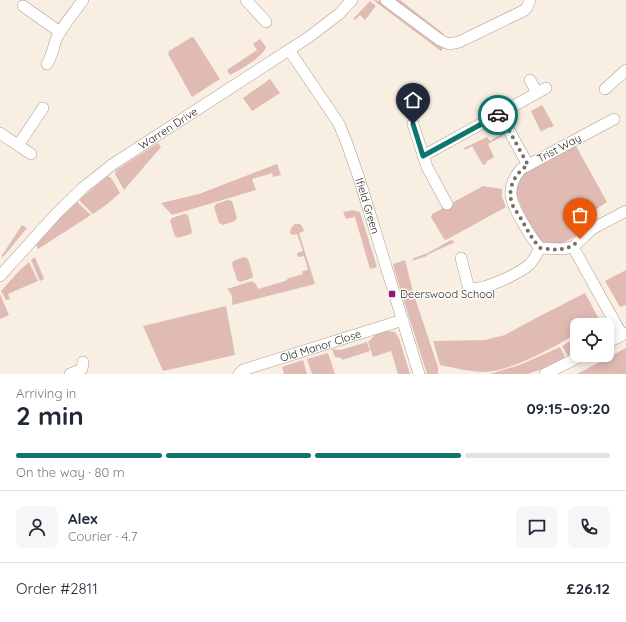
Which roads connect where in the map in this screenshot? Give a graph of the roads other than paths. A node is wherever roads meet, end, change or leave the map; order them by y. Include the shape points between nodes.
1 (83, 0) edge
2 (246, 0) edge
3 (352, 0) edge
4 (386, 0) edge
5 (530, 0) edge
6 (23, 6) dead end
7 (266, 22) dead end
8 (60, 32) junction
9 (289, 50) junction
10 (47, 64) dead end
11 (626, 70) edge
12 (530, 80) dead end
13 (605, 89) dead end
14 (43, 108) dead end
15 (500, 114) junction
16 (614, 119) dead end
17 (413, 124) dead end
18 (0, 133) edge
19 (19, 144) junction
20 (31, 154) dead end
21 (423, 156) junction
22 (528, 165) junction
23 (447, 204) dead end
24 (626, 211) edge
25 (573, 247) junction
26 (540, 248) junction
27 (461, 258) dead end
28 (0, 276) edge
29 (403, 320) junction
30 (624, 334) edge
31 (614, 339) edge
32 (83, 362) dead end
33 (570, 362) edge
34 (70, 374) edge
35 (239, 374) edge
36 (420, 374) edge
37 (545, 374) edge

1 - 8 street
2 - 7 street
3 - 9 street, Warren Drive via 328,23
4 - 5 street via 449,44 459,42 524,10
6 - 8 street
8 - 10 street
9 - 28 street, Warren Drive via 113,164 87,184 43,227
9 - 29 street, Ifield Green via 339,124 357,172
11 - 13 street
12 - 15 street via 541,91
14 - 19 street
15 - 21 street
15 - 22 street
16 - 22 street, Trist Way
17 - 21 street
18 - 19 street
19 - 20 street
21 - 23 street via 431,177
22 - 26 street, Trist Way via 521,169 513,181 511,196 513,205
24 - 25 street via 592,229
25 - 26 street
25 - 30 street
26 - 27 street via 525,267 495,284 475,289 468,286
29 - 35 street, Old Manor Close via 243,370
29 - 36 street, Ifield Green
30 - 31 street
32 - 34 street via 82,369
33 - 37 street

